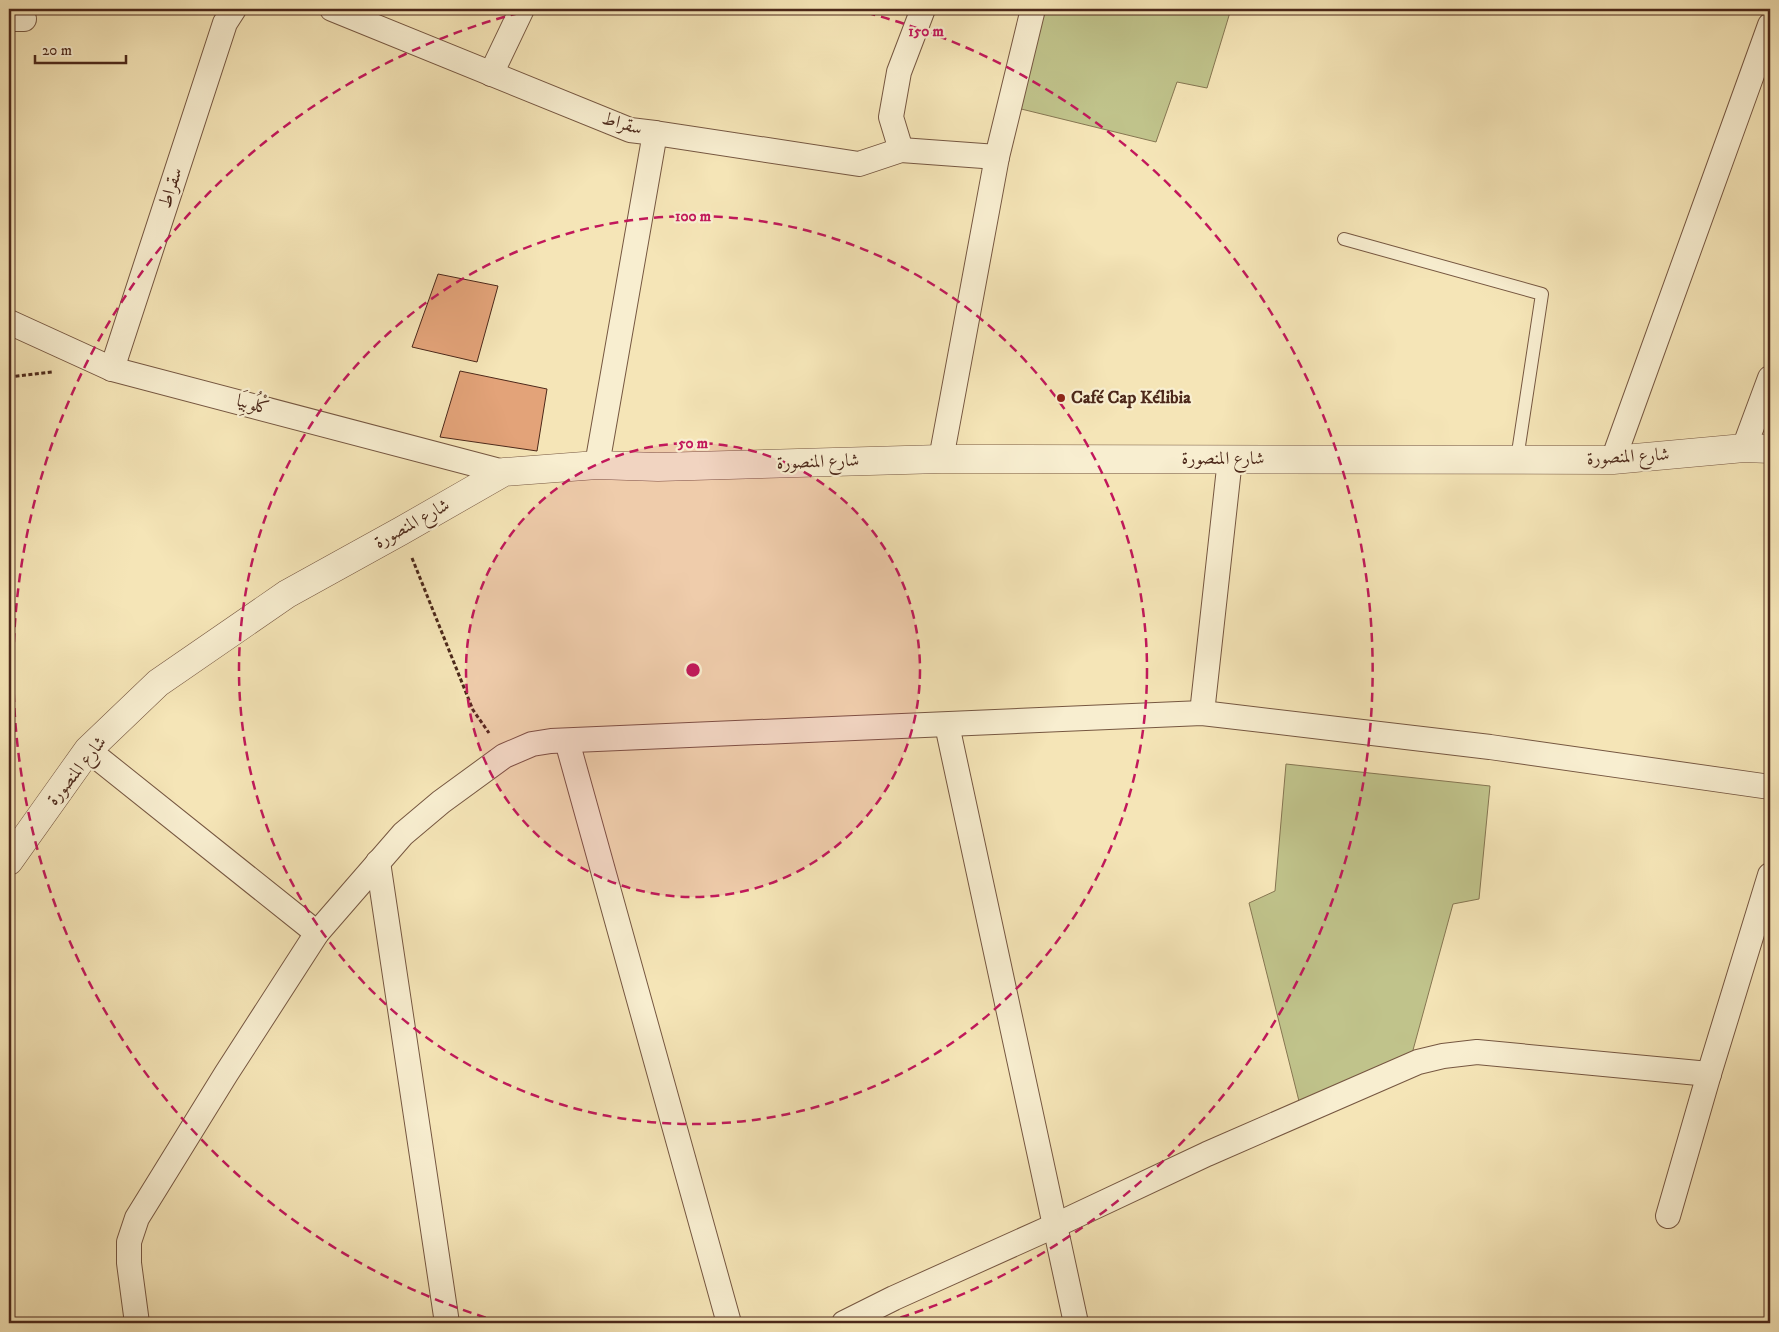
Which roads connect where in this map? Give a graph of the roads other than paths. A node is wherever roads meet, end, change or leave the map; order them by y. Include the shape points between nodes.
1 (234, 9) edge
2 (332, 9) edge
3 (522, 9) edge
4 (923, 9) edge
5 (1033, 9) edge
6 (1770, 25) edge
7 (491, 74) junction
8 (655, 133) junction
9 (901, 150) junction
10 (997, 157) junction
11 (1344, 239) dead end
12 (9, 322) edge
13 (112, 369) junction
14 (1770, 378) edge
15 (1757, 448) edge
16 (941, 459) junction
17 (1230, 459) junction
18 (1517, 459) junction
19 (1613, 460) junction
20 (597, 466) junction
21 (504, 472) junction
22 (1202, 713) junction
23 (946, 725) junction
24 (567, 741) junction
25 (88, 750) junction
26 (1770, 787) edge
27 (9, 861) edge
28 (378, 862) junction
29 (1770, 875) edge
30 (317, 933) junction
31 (1709, 1074) junction
32 (1668, 1216) dead end
33 (1054, 1226) junction
34 (137, 1323) edge
35 (447, 1323) edge
36 (729, 1323) edge
37 (844, 1323) edge
38 (1076, 1323) edge

1 - 13 street, سقراط via 225,23
2 - 7 street, سقراط
3 - 7 street
4 - 9 street via 899,72 891,117
5 - 10 street
6 - 19 street
7 - 8 street, سقراط via 630,130
8 - 9 street via 859,164
8 - 20 street, سقراط
9 - 10 street
10 - 16 street
11 - 18 lane via 1542,294
12 - 13 street, كْلُوبِيَا
13 - 21 street, كْلُوبِيَا
14 - 15 street
15 - 19 street, شارع المنصورة
16 - 17 street, شارع المنصورة
16 - 20 street, شارع المنصورة
17 - 18 street, شارع المنصورة
17 - 22 street
18 - 19 street, شارع المنصورة
20 - 21 street, شارع المنصورة
21 - 25 street, شارع المنصورة via 287,594 158,683
22 - 23 street
22 - 26 street via 1490,746
23 - 24 street
23 - 33 street
24 - 28 street via 532,744 504,756 441,802 403,834
24 - 36 street
25 - 27 street, شارع المنصورة
25 - 30 street
28 - 30 street
28 - 35 street
29 - 31 street
30 - 34 street via 138,1218 129,1242
31 - 32 street
31 - 33 street via 1477,1052 1443,1056 1418,1062 1207,1154
33 - 37 street
33 - 38 street

